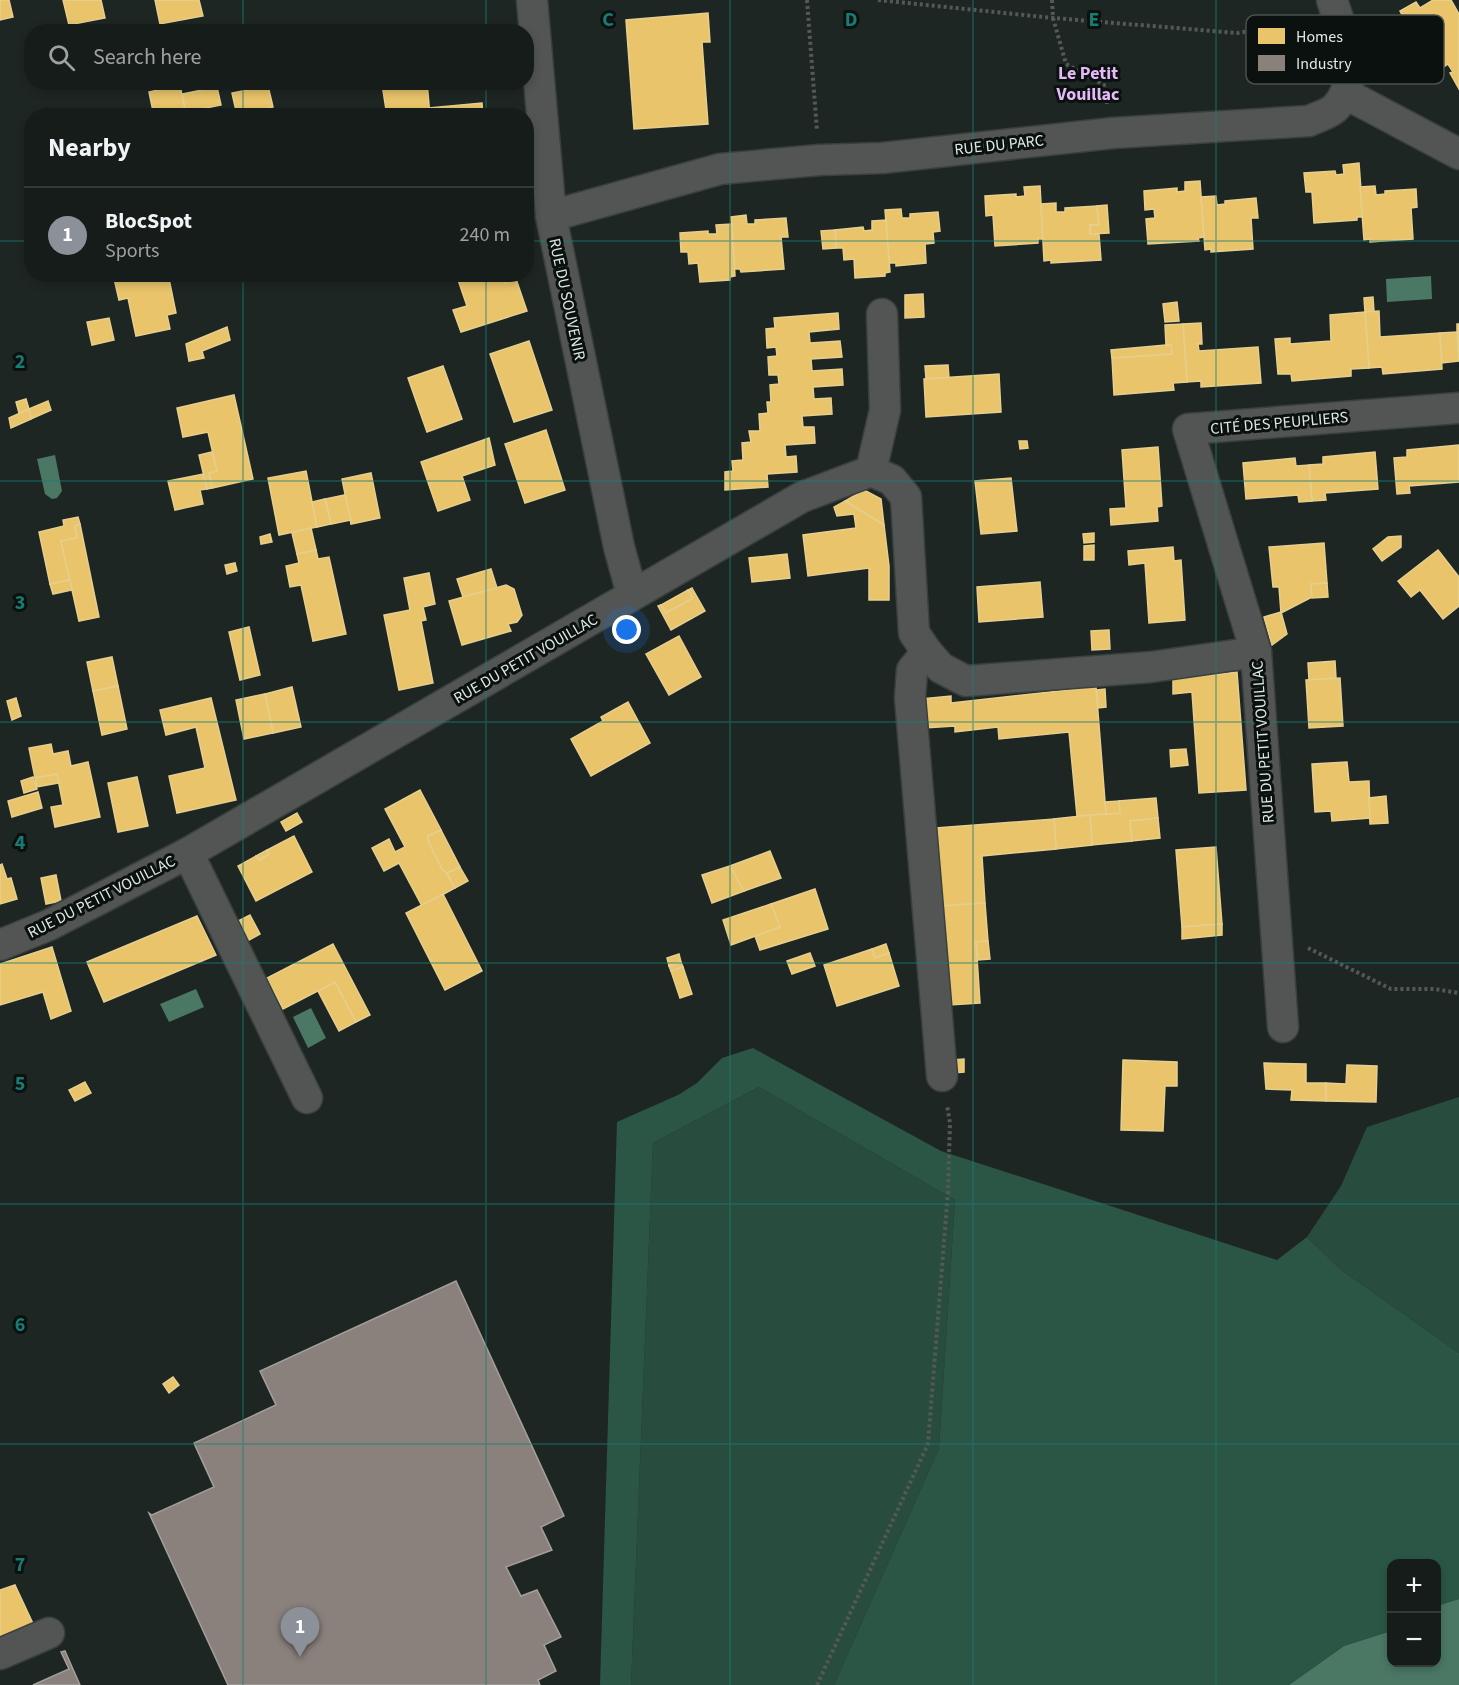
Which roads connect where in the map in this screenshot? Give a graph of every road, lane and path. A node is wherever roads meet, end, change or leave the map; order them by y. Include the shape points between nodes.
1 (532, 0) edge
2 (807, 0) edge
3 (878, 0) edge
4 (1052, 0) edge
5 (1335, 8) edge
6 (1308, 15) edge
7 (1053, 18) junction
8 (1246, 31) edge
9 (1348, 84) edge
10 (1346, 94) junction
11 (1113, 133) junction
12 (1459, 154) edge
13 (819, 160) junction
14 (551, 216) junction
15 (882, 314) dead end
16 (1459, 408) edge
17 (871, 471) junction
18 (632, 594) junction
19 (927, 652) junction
20 (1256, 652) junction
21 (188, 853) junction
22 (1275, 933) junction
23 (0, 945) edge
24 (1459, 993) edge
25 (1283, 1028) dead end
26 (942, 1076) joint
27 (307, 1098) dead end
28 (49, 1633) dead end
29 (0, 1654) edge
30 (818, 1685) edge

1 - 14 street, RUE DU SOUVENIR
2 - 13 path
3 - 7 path
4 - 7 path
5 - 6 path
7 - 8 path
7 - 11 path via 1066,64 1104,85
9 - 10 street
10 - 11 street, RUE DU PARC via 1334,110 1310,121
10 - 12 street
11 - 13 street, RUE DU PARC via 882,158
13 - 14 street, RUE DU PARC via 720,169
14 - 18 street, RUE DU SOUVENIR
15 - 17 street via 885,410
16 - 20 street, CITÉ DES PEUPLIERS via 1188,429
17 - 18 street, RUE DU PETIT VOUILLAC via 802,497
17 - 19 street, RUE DU PETIT VOUILLAC via 892,480 906,497 914,633
18 - 21 street, RUE DU PETIT VOUILLAC via 597,618
19 - 20 street, RUE DU PETIT VOUILLAC via 941,668 966,681 1151,666
19 - 26 street via 912,670 910,698
20 - 22 street, RUE DU PETIT VOUILLAC
21 - 23 street, RUE DU PETIT VOUILLAC via 49,925
21 - 27 street
22 - 24 path via 1391,988 1435,988
22 - 25 street, RUE DU PETIT VOUILLAC
26 - 30 path via 950,1123 948,1191 928,1444
28 - 29 street

